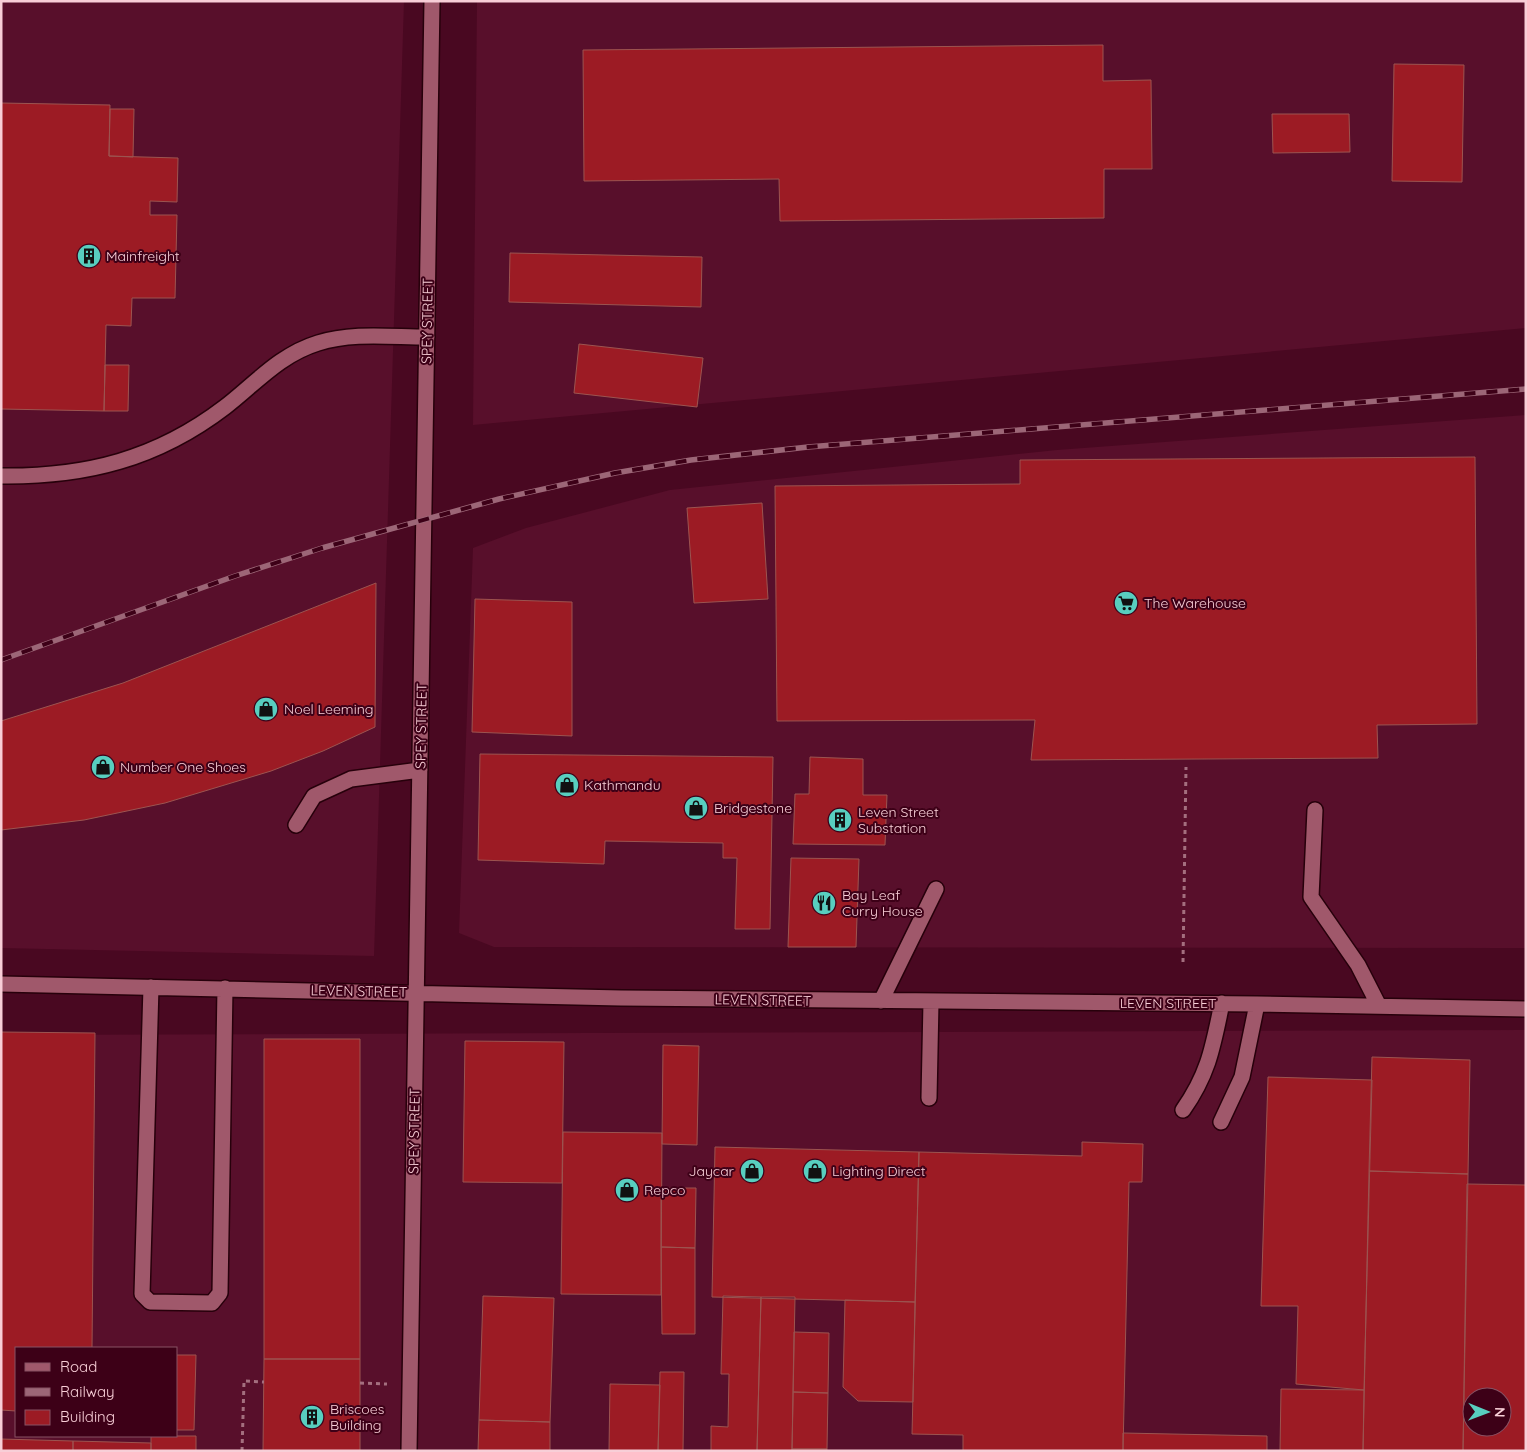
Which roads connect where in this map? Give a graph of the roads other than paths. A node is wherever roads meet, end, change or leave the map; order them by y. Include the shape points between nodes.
1 (432, 1) edge
2 (427, 337) junction
3 (1, 476) edge
4 (420, 770) junction
5 (1315, 810) dead end
6 (296, 824) dead end
7 (936, 889) dead end
8 (1, 984) edge
9 (150, 987) junction
10 (225, 988) junction
11 (416, 993) junction
12 (881, 1001) junction
13 (931, 1002) junction
14 (1222, 1003) junction
15 (1257, 1004) junction
16 (1379, 1006) junction
17 (1526, 1009) edge
18 (929, 1098) dead end
19 (1183, 1110) dead end
20 (1221, 1122) dead end
21 (409, 1451) edge

1 - 2 street, SPEY STREET
2 - 3 street via 346,338 318,343 275,364 225,407 185,435 140,456 96,469 48,476
2 - 4 street, SPEY STREET
4 - 6 street via 351,779 321,792 314,796
4 - 11 street, SPEY STREET
5 - 16 street via 1311,897 1358,965
7 - 12 street
8 - 9 street, LEVEN STREET
9 - 10 street, LEVEN STREET
9 - 10 street via 142,1294 150,1302 212,1303 220,1293
10 - 11 street, LEVEN STREET
11 - 12 street, LEVEN STREET
11 - 21 street, SPEY STREET
12 - 13 street, LEVEN STREET
13 - 14 street, LEVEN STREET
13 - 18 street
14 - 15 street, LEVEN STREET
14 - 19 street via 1199,1088
15 - 16 street, LEVEN STREET
15 - 20 street via 1242,1078
16 - 17 street, LEVEN STREET

